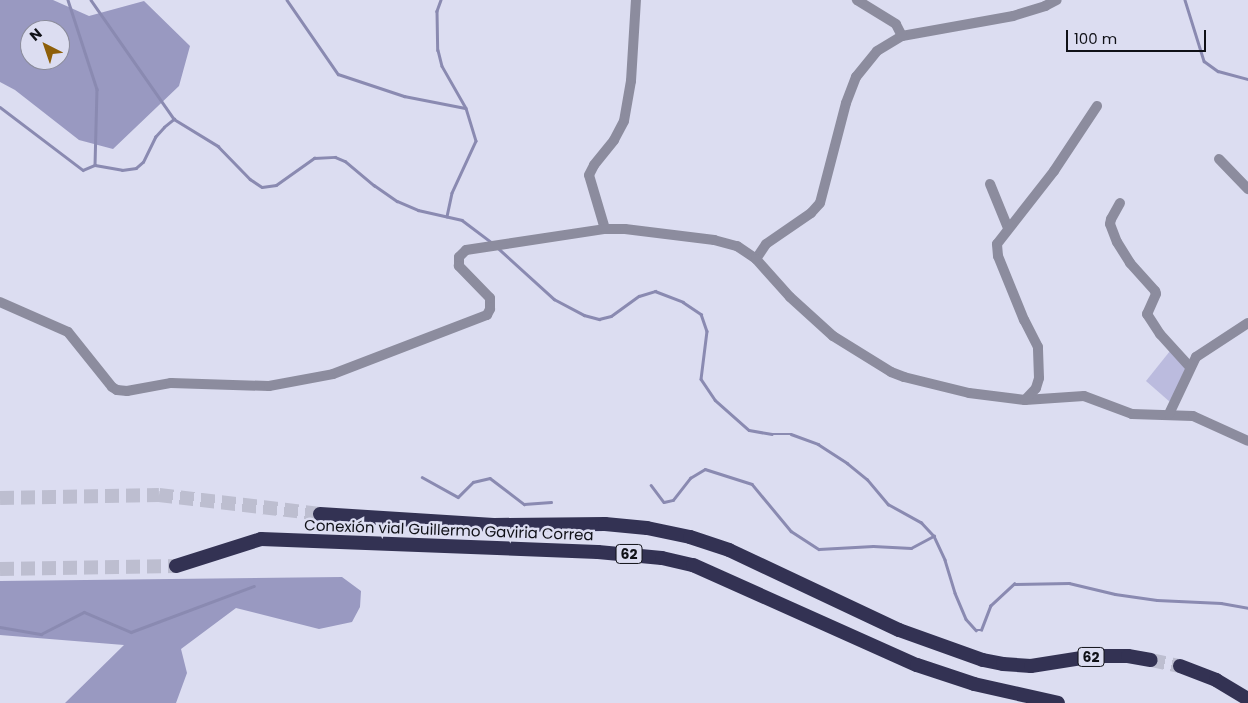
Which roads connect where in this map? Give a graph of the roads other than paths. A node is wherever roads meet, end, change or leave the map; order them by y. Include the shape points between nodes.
1 (636, 0) edge
2 (857, 0) edge
3 (1056, 0) edge
4 (1044, 3) edge
5 (902, 36) junction
6 (1097, 106) dead end
7 (1219, 159) dead end
8 (990, 184) dead end
9 (1248, 189) edge
10 (1120, 203) dead end
11 (1008, 228) junction
12 (605, 229) junction
13 (756, 259) junction
14 (0, 302) edge
15 (1248, 323) edge
16 (1190, 367) junction
17 (1025, 400) junction
18 (1169, 414) junction
19 (1248, 441) edge
20 (320, 514) tunnel mouth
21 (176, 566) tunnel mouth
22 (1151, 660) tunnel mouth
23 (1180, 666) tunnel mouth
24 (1248, 700) edge
25 (1058, 703) edge

1 - 12 street via 631,81 624,121 589,175
2 - 5 street via 896,24
3 - 4 street
4 - 5 street via 1004,18
5 - 13 street via 877,51 856,77 820,203 811,213 766,244
6 - 11 street via 1054,171
7 - 9 street
8 - 11 street
10 - 16 street via 1110,224 1130,262 1155,290 1147,314 1160,334
11 - 17 street via 999,239 998,256 1038,347 1039,378 1036,388
12 - 13 street via 714,240 737,246
12 - 14 street via 466,250 458,261 461,270 490,298 490,309 486,315 333,374 269,386 171,383 127,392 117,390 112,388 68,332
13 - 17 street via 790,297 833,336 891,372 969,393
15 - 16 street via 1205,349
16 - 18 street
17 - 18 street via 1084,396 1127,413
18 - 19 street via 1193,416
20 - 22 highway, Conexión vial Guillermo Gaviria Correa / 62 via 484,524 605,524 647,528 729,550 899,630 983,660 1031,666 1094,656
21 - 25 highway, Conexión vial Guillermo Gaviria Correa / 62 via 261,539 598,552 662,558 692,565 917,665 974,684
23 - 24 highway via 1216,680

